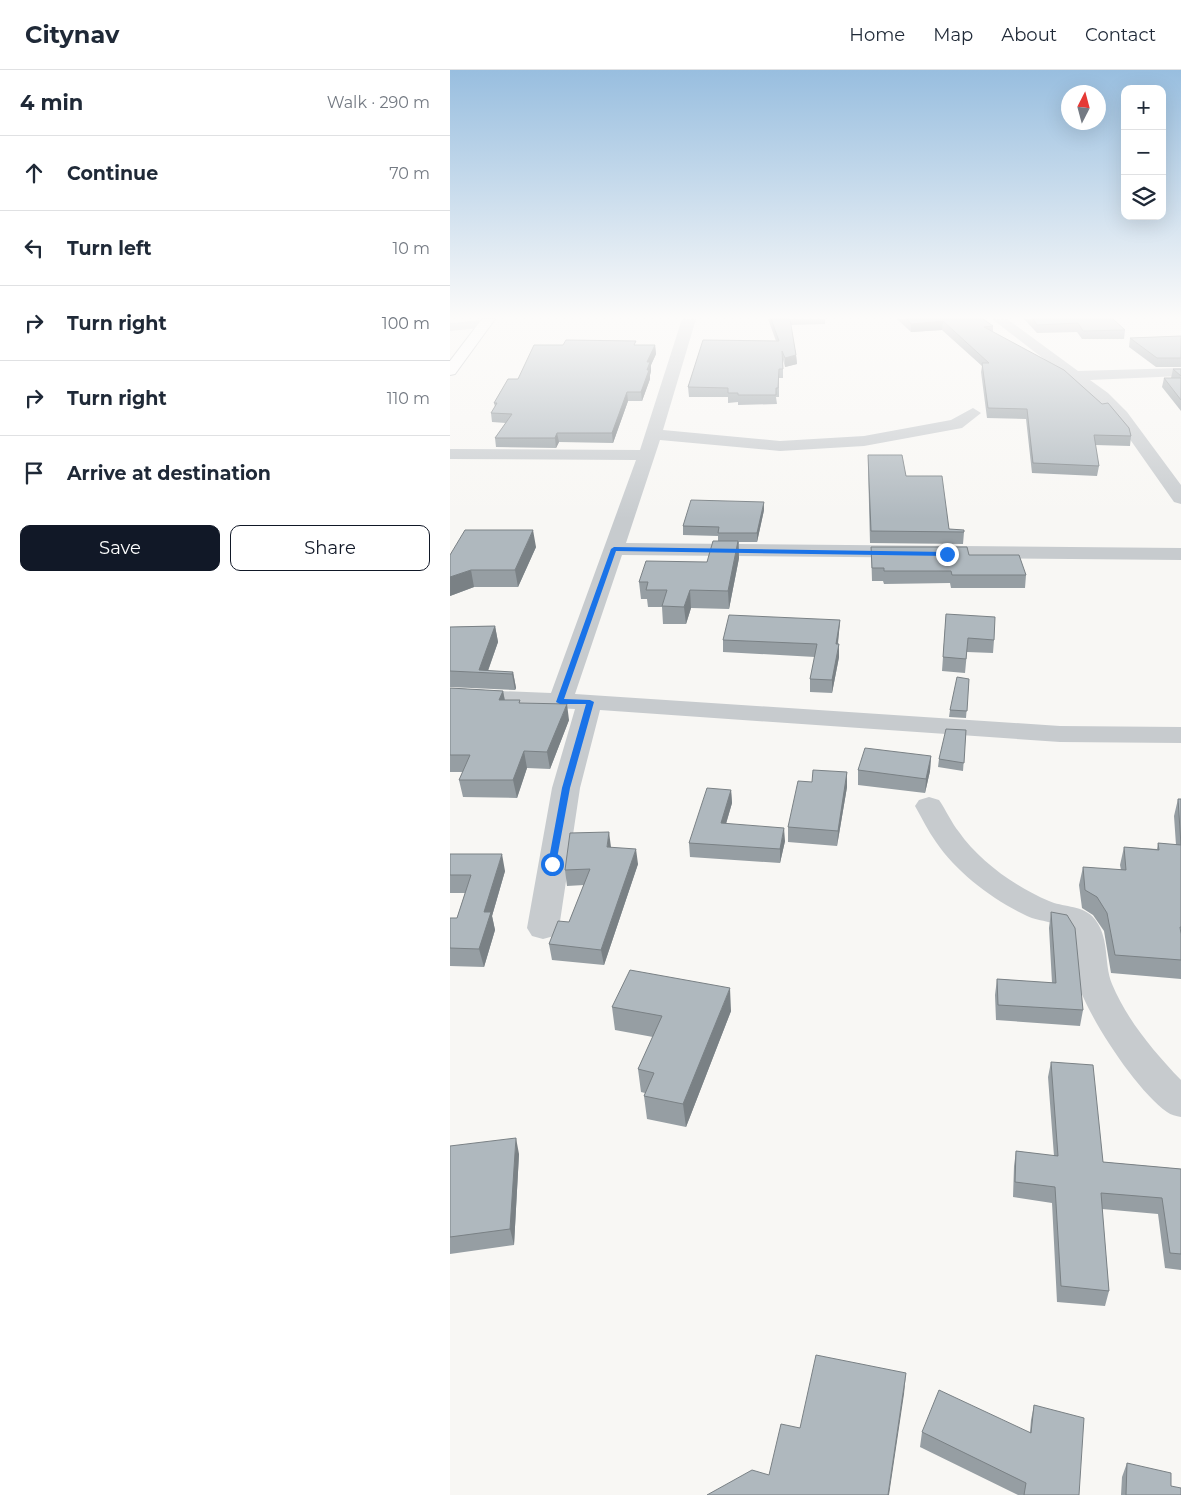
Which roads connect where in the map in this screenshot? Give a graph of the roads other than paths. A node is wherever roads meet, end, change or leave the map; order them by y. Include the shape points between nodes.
1 (668, 386) edge
2 (1087, 386) edge
3 (973, 413) dead end
4 (652, 434) junction
5 (450, 454) edge
6 (647, 455) junction
7 (1181, 498) edge
8 (614, 549) junction
9 (1181, 554) edge
10 (450, 696) edge
11 (560, 702) junction
12 (590, 702) junction
13 (1181, 735) edge
14 (929, 806) dead end
15 (543, 928) dead end
16 (1181, 1102) edge

1 - 4 street
2 - 7 street via 1122,415
3 - 4 street via 956,424 864,441 780,446
4 - 6 street
5 - 6 street
6 - 8 street
8 - 9 street
8 - 11 street
10 - 11 street
11 - 12 street
12 - 13 street via 1022,732
12 - 15 street via 566,788
14 - 16 street via 947,837 974,864 1028,904 1081,925 1088,939 1095,985 1136,1056

